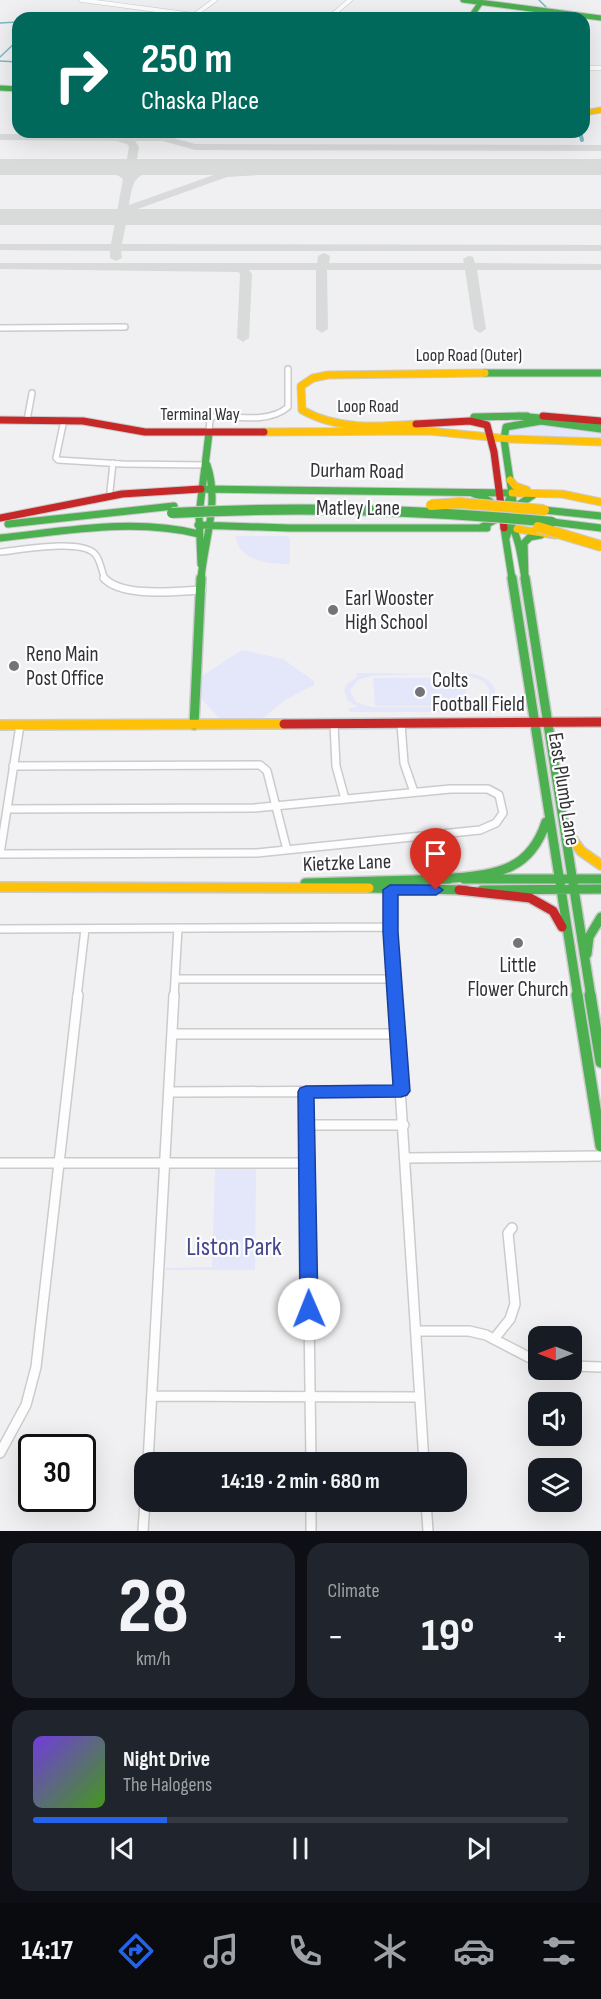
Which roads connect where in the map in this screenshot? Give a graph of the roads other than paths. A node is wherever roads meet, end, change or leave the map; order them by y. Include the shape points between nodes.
1 (81, 0) edge
2 (215, 0) edge
3 (350, 0) edge
4 (464, 0) edge
5 (481, 2) junction
6 (160, 12) edge
7 (199, 12) edge
8 (336, 12) edge
9 (474, 12) edge
10 (556, 12) edge
11 (0, 327) edge
12 (125, 327) dead end
13 (288, 369) dead end
14 (601, 373) edge
15 (338, 375) junction
16 (601, 378) edge
17 (33, 393) dead end
18 (0, 420) edge
19 (27, 420) junction
20 (64, 420) junction
21 (468, 420) junction
22 (601, 422) edge
23 (430, 423) junction
24 (601, 429) edge
25 (236, 432) junction
26 (402, 432) junction
27 (446, 432) junction
28 (209, 433) junction
29 (499, 443) junction
30 (601, 444) edge
31 (208, 447) junction
32 (113, 463) junction
33 (207, 465) junction
34 (505, 488) junction
35 (207, 489) junction
36 (110, 490) dead end
37 (475, 493) junction
38 (543, 493) junction
39 (601, 502) edge
40 (429, 508) junction
41 (173, 510) junction
42 (550, 516) junction
43 (601, 516) edge
44 (0, 518) edge
45 (601, 524) edge
46 (0, 525) edge
47 (509, 525) junction
48 (202, 528) junction
49 (601, 528) edge
50 (0, 533) edge
51 (557, 535) junction
52 (0, 538) edge
53 (601, 541) edge
54 (601, 546) edge
55 (0, 552) edge
56 (525, 579) junction
57 (202, 590) junction
58 (532, 598) junction
59 (601, 722) edge
60 (540, 723) junction
61 (334, 724) junction
62 (401, 724) junction
63 (0, 725) edge
64 (20, 725) junction
65 (194, 725) junction
66 (14, 766) junction
67 (545, 789) junction
68 (414, 792) junction
69 (345, 799) junction
70 (276, 806) junction
71 (7, 809) junction
72 (562, 821) junction
73 (287, 850) junction
74 (0, 854) edge
75 (601, 865) edge
76 (445, 879) junction
77 (601, 879) edge
78 (565, 884) junction
79 (276, 887) junction
80 (0, 888) edge
81 (601, 889) edge
82 (390, 890) junction
83 (459, 890) junction
84 (601, 917) edge
85 (390, 927) junction
86 (178, 928) junction
87 (0, 929) edge
88 (85, 929) junction
89 (570, 954) junction
90 (587, 978) junction
91 (176, 979) junction
92 (394, 979) junction
93 (577, 1001) junction
94 (596, 1001) edge
95 (173, 1034) junction
96 (398, 1034) junction
97 (601, 1062) edge
98 (401, 1091) junction
99 (169, 1092) junction
100 (306, 1092) junction
101 (307, 1125) junction
102 (404, 1125) junction
103 (601, 1146) edge
104 (601, 1156) edge
105 (406, 1158) junction
106 (0, 1163) edge
107 (58, 1163) junction
108 (165, 1163) junction
109 (307, 1163) junction
110 (512, 1228) dead end
111 (416, 1331) junction
112 (495, 1339) junction
113 (528, 1357) edge
114 (582, 1366) edge
115 (601, 1367) edge
116 (152, 1396) junction
117 (310, 1397) junction
118 (420, 1397) junction
119 (0, 1452) edge
120 (149, 1452) edge
121 (311, 1452) edge
122 (423, 1452) edge
123 (144, 1512) edge
124 (311, 1512) edge
125 (427, 1512) edge
126 (143, 1531) edge
127 (311, 1531) edge
128 (428, 1531) edge

1 - 6 street
2 - 7 street
3 - 8 street
4 - 5 main road
5 - 9 main road
5 - 10 main road
11 - 12 street
13 - 28 street via 286,411 272,416 216,416 210,418
14 - 15 main road, Loop Road (Outer)
15 - 16 main road
15 - 23 main road, Loop Road via 315,378 302,385 301,406 305,415 335,424
17 - 19 street
18 - 19 main road, Terminal Way
19 - 20 main road, Terminal Way
20 - 28 main road, Terminal Way via 135,432
20 - 32 street via 56,459
21 - 23 main road
21 - 27 main road via 484,428
21 - 29 main road via 487,425
22 - 23 main road via 518,416
24 - 29 main road via 518,422 506,427
25 - 26 main road, Terminal Way
25 - 28 main road, Terminal Way
25 - 31 main road via 220,437
26 - 27 main road, Terminal Way
26 - 29 main road, Terminal Way
27 - 29 main road, Terminal Way
28 - 31 main road
29 - 30 main road, Terminal Way
29 - 30 main road, Terminal Way via 510,448 525,444
29 - 34 main road
29 - 34 main road
31 - 33 main road
32 - 33 street
32 - 36 street
33 - 35 main road
34 - 37 main road
34 - 38 main road
34 - 47 main road
35 - 37 main road, Durham Road
35 - 44 main road, Durham Road via 131,493
35 - 48 main road
37 - 47 main road via 488,498
38 - 39 main road
38 - 47 main road via 523,498
40 - 41 main road, bridge
40 - 42 main road, bridge
40 - 54 main road, bridge via 456,517 541,528
41 - 46 main road
41 - 50 main road
42 - 43 main road
42 - 45 main road
42 - 49 main road
47 - 48 main road, Matley Lane
47 - 51 main road
47 - 56 main road, East Plumb Lane
47 - 58 main road via 518,596
47 - 60 main road, East Plumb Lane
48 - 52 main road, Matley Lane via 99,530
48 - 57 main road
51 - 53 main road
51 - 56 main road via 539,535 525,541
55 - 57 street via 78,547 96,554 105,580 117,587
56 - 58 main road, East Plumb Lane
57 - 65 main road
58 - 60 main road, East Plumb Lane
59 - 60 main road
60 - 62 main road
60 - 67 main road, East Plumb Lane
60 - 72 main road, East Plumb Lane
61 - 62 main road
61 - 65 main road
61 - 69 street via 335,765
62 - 68 street via 404,763
63 - 64 main road
64 - 65 main road
64 - 66 street
66 - 70 street via 263,766
66 - 71 street
67 - 76 main road via 545,831 532,854 499,871
67 - 78 main road, East Plumb Lane
68 - 69 street
68 - 73 street via 484,788 496,793 504,811 500,819 480,830
69 - 70 street
70 - 71 street
70 - 73 street
71 - 74 street
72 - 75 main road via 573,842
72 - 78 main road, East Plumb Lane
73 - 74 street
76 - 78 main road, Kietzke Lane
76 - 79 main road, Kietzke Lane via 334,881
77 - 78 main road, Kietzke Lane
78 - 81 main road, Kietzke Lane
78 - 83 main road, Kietzke Lane
78 - 89 main road, East Plumb Lane
78 - 90 main road, East Plumb Lane
79 - 80 main road, Kietzke Lane
79 - 82 main road, Kietzke Lane
82 - 83 main road, Kietzke Lane
82 - 85 street
83 - 89 main road via 539,901 559,919
84 - 90 main road via 592,929 588,945
85 - 86 street
85 - 92 street
86 - 88 street
86 - 91 street
87 - 88 street
88 - 107 street
89 - 93 main road, East Plumb Lane
90 - 94 main road, East Plumb Lane
91 - 92 street
91 - 95 street
92 - 96 street
93 - 94 street
93 - 103 main road, East Plumb Lane
94 - 97 main road, East Plumb Lane
95 - 96 street
95 - 99 street
96 - 98 street
98 - 100 street
98 - 102 street
99 - 100 street
99 - 108 street
100 - 101 street
101 - 102 street
101 - 109 street
102 - 105 street
104 - 105 street
105 - 111 street
106 - 107 street
107 - 108 street
107 - 119 street via 36,1367 26,1405
108 - 109 street
108 - 116 street
109 - 117 street
110 - 112 street via 508,1233 515,1304 510,1319
111 - 112 street via 469,1331
111 - 118 street
112 - 113 street
114 - 115 street
116 - 117 street
116 - 120 street
117 - 118 street
117 - 121 street
118 - 122 street
123 - 126 street
124 - 127 street
125 - 128 street

